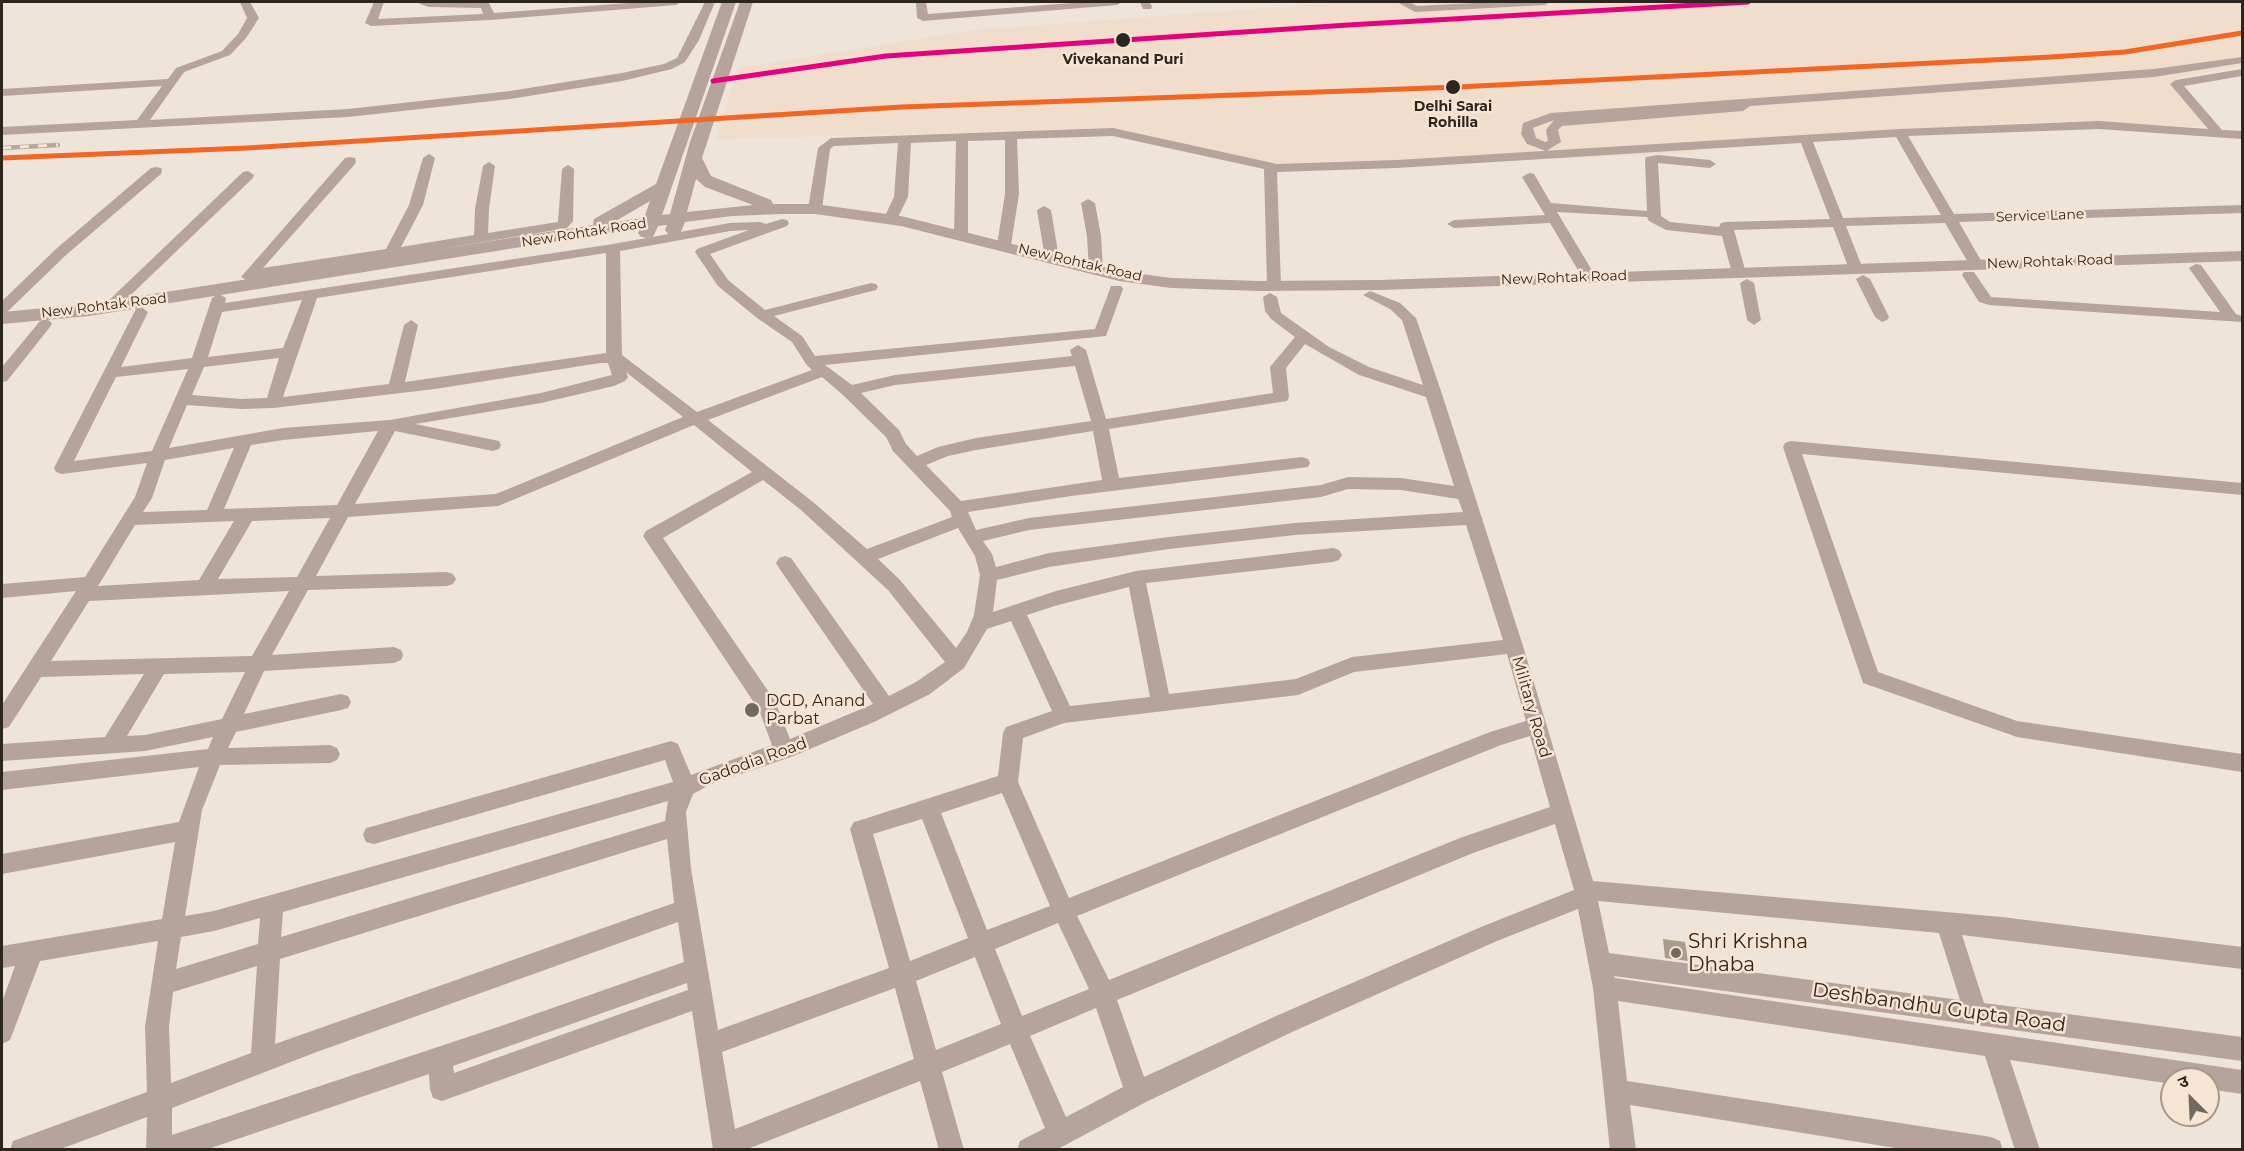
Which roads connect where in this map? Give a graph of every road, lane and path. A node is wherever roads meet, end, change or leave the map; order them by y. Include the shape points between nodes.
1 (245, 2) edge
2 (379, 2) edge
3 (424, 2) edge
4 (676, 2) edge
5 (710, 2) edge
6 (729, 2) edge
7 (747, 2) edge
8 (921, 2) edge
9 (1117, 2) edge
10 (1402, 2) edge
11 (1545, 2) edge
12 (490, 17) junction
13 (2242, 60) edge
14 (2238, 74) edge
15 (170, 82) junction
16 (2242, 85) edge
17 (2, 92) edge
18 (1747, 102) junction
19 (141, 123) junction
20 (2, 131) edge
21 (1900, 133) junction
22 (2218, 134) junction
23 (1011, 135) junction
24 (2242, 135) edge
25 (962, 137) junction
26 (1805, 138) junction
27 (905, 140) junction
28 (696, 150) junction
29 (429, 158) dead end
30 (350, 162) dead end
31 (1710, 164) dead end
32 (489, 166) dead end
33 (1270, 168) junction
34 (568, 169) dead end
35 (156, 171) dead end
36 (248, 175) dead end
37 (1529, 177) dead end
38 (664, 186) junction
39 (1088, 203) dead end
40 (815, 209) junction
41 (2242, 209) edge
42 (1044, 210) dead end
43 (1551, 213) junction
44 (1644, 214) dead end
45 (1077, 215) dead end
46 (779, 219) junction
47 (1949, 219) junction
48 (890, 220) junction
49 (1837, 222) junction
50 (1454, 224) dead end
51 (675, 225) junction
52 (649, 228) junction
53 (582, 232) junction
54 (1728, 232) junction
55 (961, 235) junction
56 (481, 238) junction
57 (1004, 245) junction
58 (613, 248) junction
59 (391, 252) junction
60 (2242, 255) edge
61 (1052, 258) junction
62 (2242, 267) edge
63 (2196, 268) junction
64 (1093, 269) junction
65 (1973, 270) junction
66 (1860, 274) junction
67 (1589, 277) junction
68 (1743, 278) junction
69 (871, 287) dead end
70 (1116, 289) junction
71 (1272, 291) junction
72 (228, 293) junction
73 (312, 293) junction
74 (1370, 295) junction
75 (110, 307) junction
76 (2, 309) edge
77 (141, 312) junction
78 (762, 315) junction
79 (1882, 317) dead end
80 (2, 318) edge
81 (2238, 319) edge
82 (1754, 320) dead end
83 (45, 324) junction
84 (411, 326) dead end
85 (2, 328) edge
86 (1304, 336) junction
87 (1074, 337) junction
88 (289, 352) junction
89 (614, 357) junction
90 (1081, 360) junction
91 (198, 363) junction
92 (817, 366) junction
93 (111, 373) junction
94 (2, 377) edge
95 (396, 389) junction
96 (849, 391) junction
97 (1434, 394) junction
98 (182, 399) junction
99 (273, 403) junction
100 (696, 418) junction
101 (390, 425) junction
102 (1100, 425) junction
103 (245, 441) junction
104 (493, 445) dead end
105 (158, 456) junction
106 (914, 464) junction
107 (1302, 464) dead end
108 (765, 472) junction
109 (1112, 486) junction
110 (2242, 489) edge
111 (1465, 494) junction
112 (341, 512) junction
113 (247, 514) junction
114 (960, 514) junction
115 (213, 516) junction
116 (1473, 518) junction
117 (131, 519) junction
118 (971, 538) junction
119 (1333, 555) dead end
120 (865, 557) junction
121 (785, 563) dead end
122 (988, 575) junction
123 (1136, 578) junction
124 (447, 579) dead end
125 (302, 585) junction
126 (204, 587) junction
127 (88, 588) junction
128 (2, 591) edge
129 (1016, 611) junction
130 (980, 624) junction
131 (1514, 646) junction
132 (394, 655) dead end
133 (957, 663) junction
134 (258, 664) junction
135 (159, 666) junction
136 (36, 669) junction
137 (341, 702) dead end
138 (1161, 703) junction
139 (886, 707) junction
140 (1064, 715) junction
141 (2, 721) edge
142 (230, 726) junction
143 (1536, 726) junction
144 (111, 746) junction
145 (784, 751) junction
146 (2, 753) edge
147 (330, 754) dead end
148 (215, 757) junction
149 (2242, 763) edge
150 (2, 781) edge
151 (1008, 782) junction
152 (686, 788) junction
153 (928, 807) junction
154 (1562, 812) junction
155 (676, 827) junction
156 (188, 830) junction
157 (374, 835) dead end
158 (2, 864) edge
159 (1586, 893) junction
160 (272, 906) junction
161 (686, 909) junction
162 (1063, 910) junction
163 (1947, 923) junction
164 (171, 930) junction
165 (983, 943) junction
166 (32, 952) junction
167 (269, 952) junction
168 (2, 957) edge
169 (2242, 958) edge
170 (1600, 963) junction
171 (695, 969) junction
172 (901, 975) junction
173 (162, 984) junction
174 (1605, 988) junction
175 (1103, 993) junction
176 (700, 997) junction
177 (1976, 1013) junction
178 (1015, 1029) junction
179 (2, 1032) edge
180 (709, 1045) junction
181 (1994, 1046) junction
182 (2242, 1049) edge
183 (441, 1058) junction
184 (262, 1061) junction
185 (927, 1065) junction
186 (2242, 1082) edge
187 (1616, 1090) junction
188 (1137, 1093) junction
189 (160, 1100) junction
190 (1060, 1133) junction
191 (1927, 1144) edge
192 (725, 1147) edge
193 (22, 1149) edge
194 (159, 1149) edge
195 (166, 1149) edge
196 (952, 1149) edge
197 (1029, 1149) edge
198 (1623, 1149) edge
199 (1991, 1149) edge
200 (2028, 1149) edge

1 - 15 street via 253,18 231,49 180,70
2 - 12 street via 371,23
3 - 12 street via 484,5
4 - 12 street
5 - 19 street via 685,57 660,69 510,95 380,110
6 - 38 main road
7 - 28 main road
8 - 9 street via 923,18
10 - 11 street via 1415,9
13 - 18 street via 2154,73
14 - 16 street
14 - 22 street via 2176,84
15 - 17 street
15 - 19 street
18 - 18 street via 1743,107 1558,123 1552,130 1555,142 1546,147 1531,141 1527,134 1527,126 1551,117
19 - 20 street
21 - 22 street via 2099,125
21 - 26 street
21 - 47 street
22 - 24 street
23 - 25 street
23 - 33 street via 1113,132
23 - 57 street via 1012,194
25 - 27 street
25 - 55 street
26 - 33 street via 1397,164
26 - 49 street
27 - 40 street via 828,143
27 - 48 street via 901,197
28 - 46 main road via 704,179
28 - 51 main road
29 - 59 street via 416,205
30 - 72 street
31 - 54 street via 1651,160 1654,218 1666,226
32 - 56 street
33 - 71 street
34 - 56 street via 565,224
35 - 76 street via 61,252
36 - 75 street
37 - 43 street
38 - 52 main road
38 - 53 main road
39 - 64 street via 1094,236
40 - 46 main road, New Rohtak Road
40 - 48 main road, New Rohtak Road
41 - 47 street, Service Lane
42 - 61 street
43 - 44 street
43 - 50 street
43 - 67 street
45 - 64 street
46 - 51 main road, New Rohtak Road via 732,211
46 - 58 street
46 - 70 main road, New Rohtak Road via 890,232
46 - 78 street, Gadodia Road via 702,252 723,283
47 - 49 street, Service Lane
47 - 65 street
48 - 55 main road, New Rohtak Road
49 - 54 street, Service Lane via 1726,225
49 - 66 street
51 - 52 main road, New Rohtak Road
52 - 53 main road, New Rohtak Road
52 - 72 main road, New Rohtak Road
53 - 72 main road, New Rohtak Road
54 - 68 street
55 - 57 main road, New Rohtak Road
56 - 59 street
57 - 61 main road, New Rohtak Road
58 - 73 street
58 - 89 street
59 - 72 street
60 - 65 main road, New Rohtak Road
61 - 64 main road, New Rohtak Road
62 - 63 main road, New Rohtak Road
63 - 65 main road, New Rohtak Road
63 - 81 street
64 - 71 main road, New Rohtak Road via 1119,276
65 - 66 main road, New Rohtak Road
65 - 81 street via 1984,299 1989,301
66 - 68 main road, New Rohtak Road
66 - 79 street
67 - 68 main road, New Rohtak Road
67 - 71 main road, New Rohtak Road
68 - 74 main road, New Rohtak Road
68 - 82 street
69 - 78 street
70 - 71 main road, New Rohtak Road via 1172,295
70 - 87 street via 1101,333
71 - 74 main road, New Rohtak Road
71 - 86 street via 1272,311
72 - 73 street
72 - 75 main road, New Rohtak Road
72 - 77 main road, New Rohtak Road
72 - 91 street
73 - 88 street
74 - 97 street, Military Road via 1395,306 1409,318
75 - 80 main road, New Rohtak Road
77 - 83 main road, New Rohtak Road
77 - 93 street
78 - 92 street, Gadodia Road via 797,339
83 - 85 main road, New Rohtak Road
83 - 94 street
84 - 95 street
86 - 97 street via 1350,365
86 - 102 street via 1278,367 1281,397
87 - 90 street
87 - 92 street
88 - 91 street
88 - 99 street
89 - 95 street
89 - 100 street
89 - 101 street via 620,377 614,381
90 - 96 street via 896,380
90 - 102 street
91 - 93 street
91 - 98 street
92 - 96 street, Gadodia Road
92 - 100 street
93 - 105 street via 62,468
95 - 99 street
96 - 106 street, Gadodia Road via 893,434
97 - 111 street, Military Road
98 - 99 street
98 - 105 street
100 - 108 street
100 - 112 street via 498,500
101 - 103 street via 299,432
101 - 104 street
101 - 112 street
102 - 106 street via 976,444
102 - 109 street
103 - 105 street
103 - 115 street
105 - 117 street
106 - 114 street, Gadodia Road
107 - 109 street
108 - 120 street
108 - 145 street via 652,536 768,707
109 - 114 street
110 - 149 street via 1791,447 1870,677 2017,729
111 - 116 street, Military Road
111 - 118 street via 1401,484 1348,483 1321,491 1029,524
112 - 113 street
112 - 125 street
113 - 115 street
113 - 126 street
114 - 118 street, Gadodia Road
114 - 120 street
115 - 117 street
116 - 122 street via 1295,529 1158,544 1049,560
116 - 131 street, Military Road
117 - 127 street
118 - 122 street, Gadodia Road via 983,554
119 - 123 street
120 - 133 street via 894,585
121 - 139 street
122 - 130 street, Gadodia Road
123 - 129 street
123 - 138 street
124 - 125 street
125 - 126 street
125 - 134 street
126 - 127 street
127 - 128 street
127 - 136 street
129 - 130 street
129 - 140 street
130 - 133 street, Gadodia Road
131 - 138 street via 1352,665 1298,687
131 - 143 street, Military Road
132 - 134 street
133 - 139 street, Gadodia Road via 923,688
134 - 135 street
134 - 142 street
135 - 136 street
135 - 144 street
136 - 141 street
137 - 142 street
138 - 140 street
139 - 145 street, Gadodia Road
140 - 151 street via 1013,733
142 - 144 street
142 - 148 street
143 - 154 street, Military Road
143 - 162 street
144 - 146 street
145 - 152 street, Gadodia Road
147 - 148 street
148 - 150 street
148 - 156 street via 203,780
151 - 153 street
151 - 162 street
152 - 155 street, Gadodia Road via 676,812
152 - 157 street via 672,750
152 - 160 street
153 - 165 street
153 - 172 street via 861,829
154 - 159 street, Military Road
154 - 175 street via 1468,845
155 - 161 street, Gadodia Road
155 - 167 street
156 - 158 street
156 - 164 street
159 - 163 street
159 - 170 street, Military Road
159 - 188 street via 1284,1024
160 - 164 street
160 - 167 street
161 - 171 street, Gadodia Road
161 - 184 street
162 - 165 street
162 - 175 street
163 - 169 street
163 - 177 street
164 - 166 street
164 - 173 street
165 - 172 street
165 - 178 street
166 - 168 street
166 - 179 street
167 - 173 street
167 - 184 street
170 - 174 street, Military Road
170 - 177 street, Deshbandhu Gupta Road
171 - 176 street, Gadodia Road
171 - 183 street
172 - 180 street
172 - 185 street
173 - 189 street via 157,1027
174 - 181 street, Deshbandhu Gupta Road
174 - 187 street, Military Road
175 - 178 street
175 - 188 street
176 - 180 street, Gadodia Road
176 - 183 street via 442,1089
177 - 182 street, Deshbandhu Gupta Road
178 - 185 street
178 - 190 street
180 - 192 street, Gadodia Road
181 - 186 street, Deshbandhu Gupta Road
181 - 200 street
183 - 195 street
184 - 189 street
185 - 192 street
185 - 196 street
187 - 191 street
187 - 198 street, Military Road
188 - 190 street
189 - 193 street
189 - 194 street
190 - 197 street
191 - 199 street

